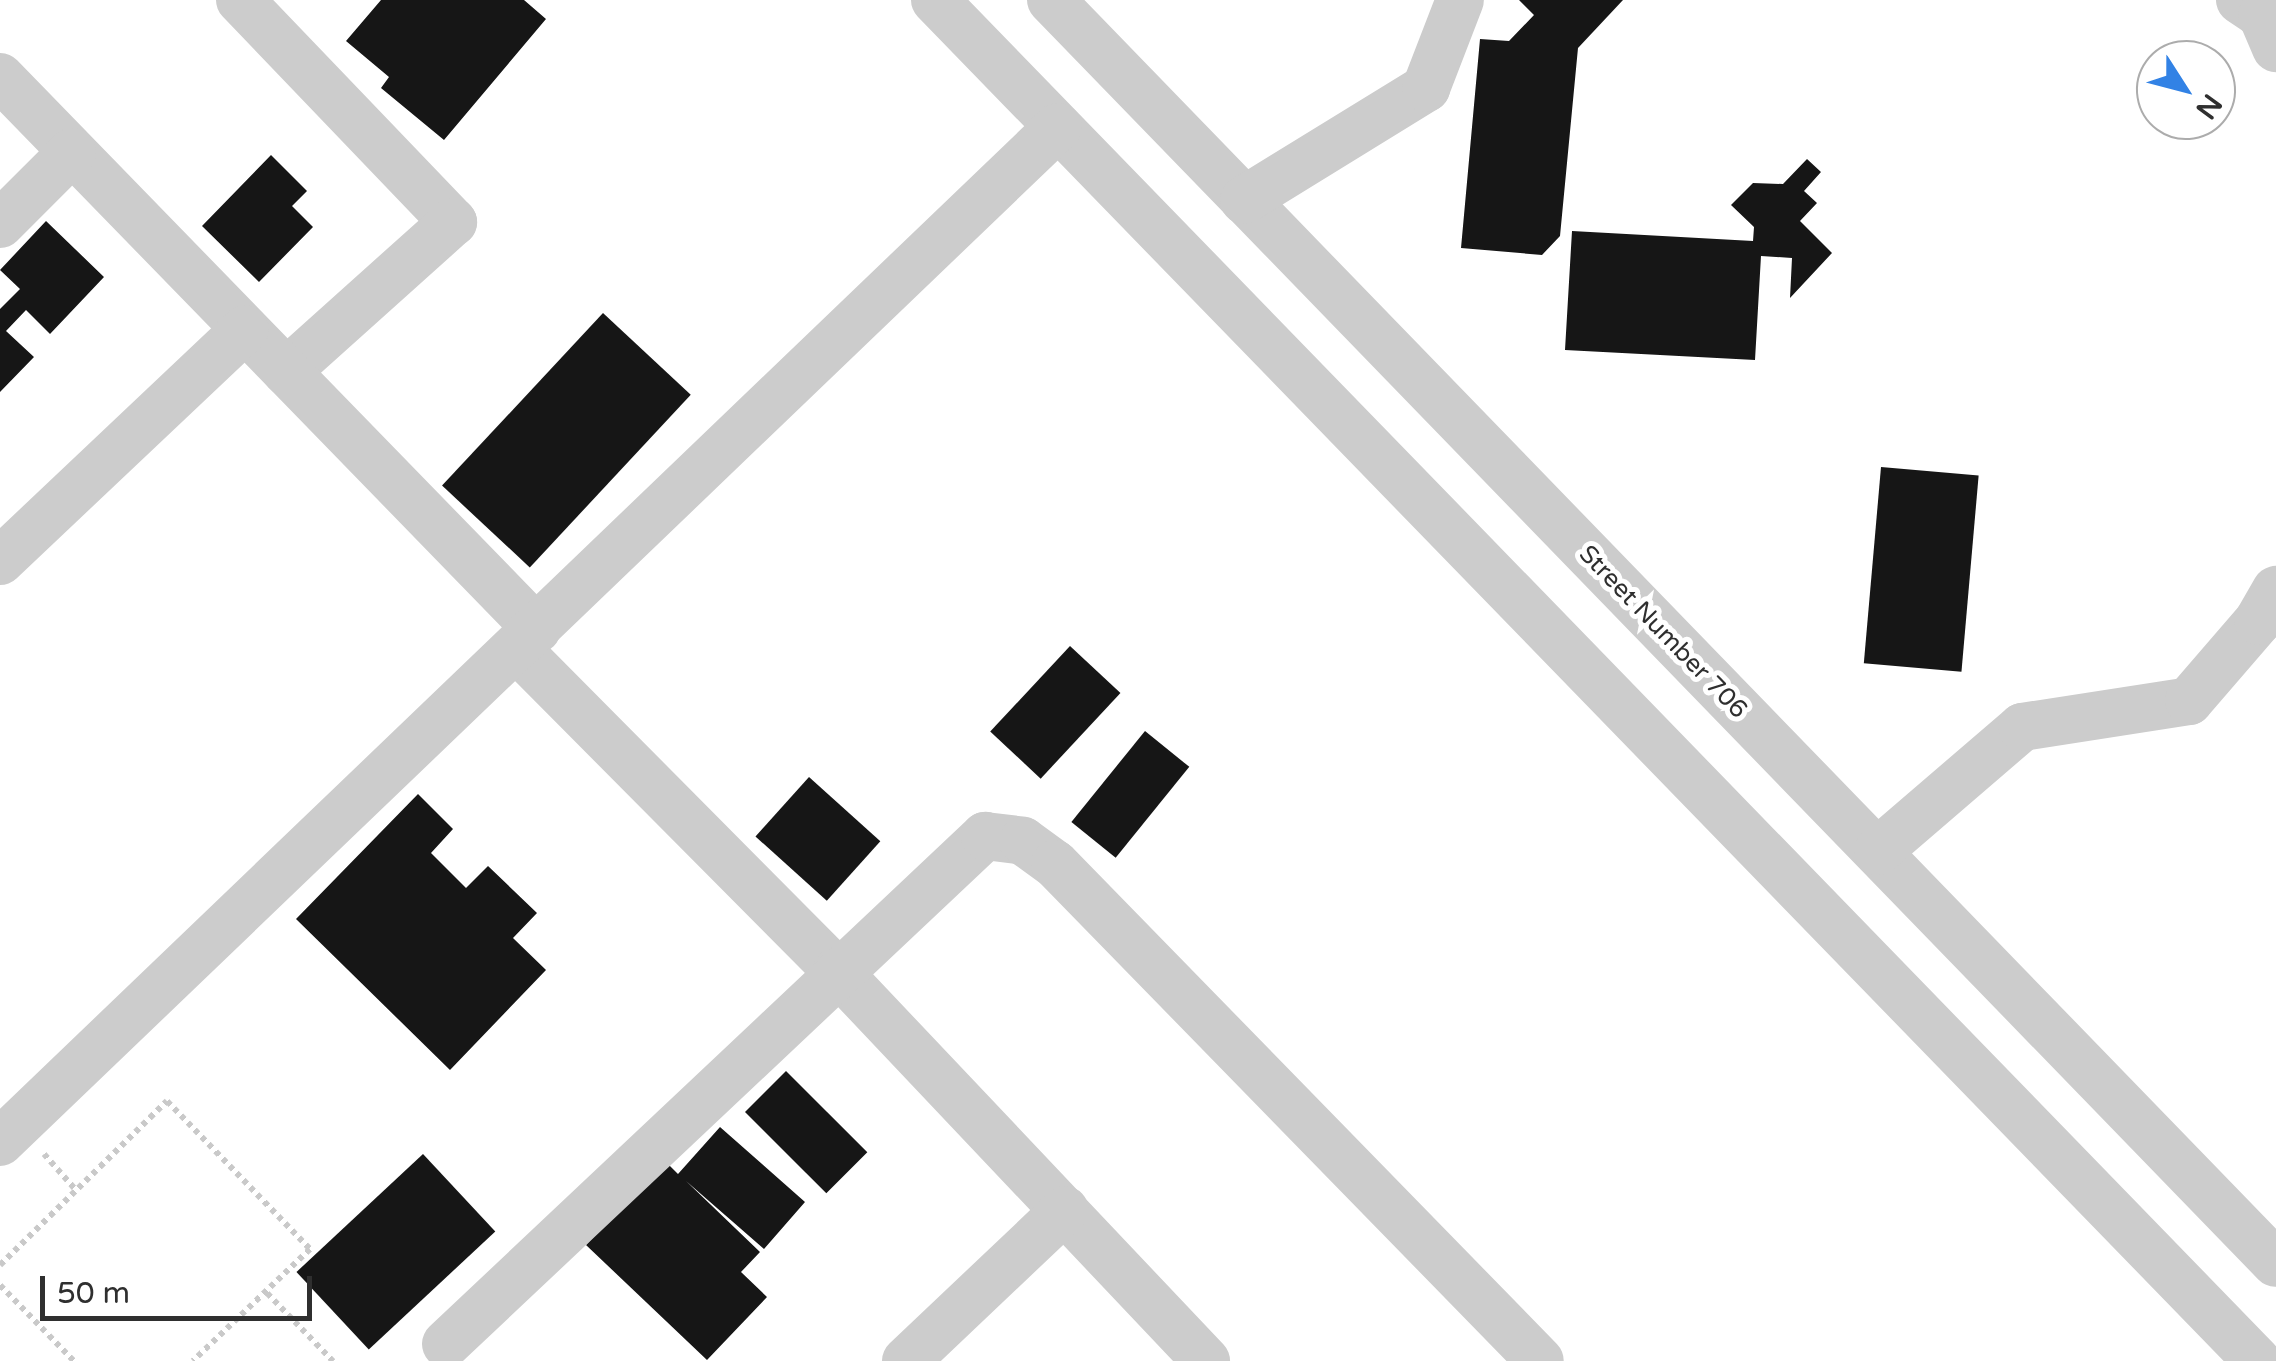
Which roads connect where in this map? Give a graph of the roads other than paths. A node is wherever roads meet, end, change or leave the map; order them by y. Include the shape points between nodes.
1 (240, 0) edge
2 (935, 0) edge
3 (1051, 0) edge
4 (1460, 0) edge
5 (2240, 0) edge
6 (2276, 48) edge
7 (0, 78) edge
8 (1058, 127) junction
9 (72, 152) junction
10 (1244, 200) junction
11 (0, 224) edge
12 (244, 329) junction
13 (286, 372) junction
14 (0, 561) edge
15 (2276, 590) edge
16 (527, 639) junction
17 (1878, 851) junction
18 (837, 971) junction
19 (0, 1142) edge
20 (1065, 1210) junction
21 (2276, 1263) edge
22 (446, 1344) dead end
23 (906, 1361) edge
24 (1206, 1361) edge
25 (1540, 1361) edge
26 (2257, 1361) edge

1 - 13 street via 452,222
2 - 8 street
3 - 10 street, Street Number 706
4 - 10 street via 1426,88
5 - 6 street via 2262,15
7 - 9 street
8 - 16 street
8 - 26 street
9 - 11 street
9 - 12 street
10 - 17 street, Street Number 706
12 - 13 street
12 - 14 street
13 - 16 street
15 - 17 street via 2189,701 2022,726
16 - 18 street
16 - 19 street
17 - 21 street, Street Number 706
18 - 20 street
18 - 22 street
18 - 25 street via 985,836 1023,841 1055,864
20 - 23 street
20 - 24 street

